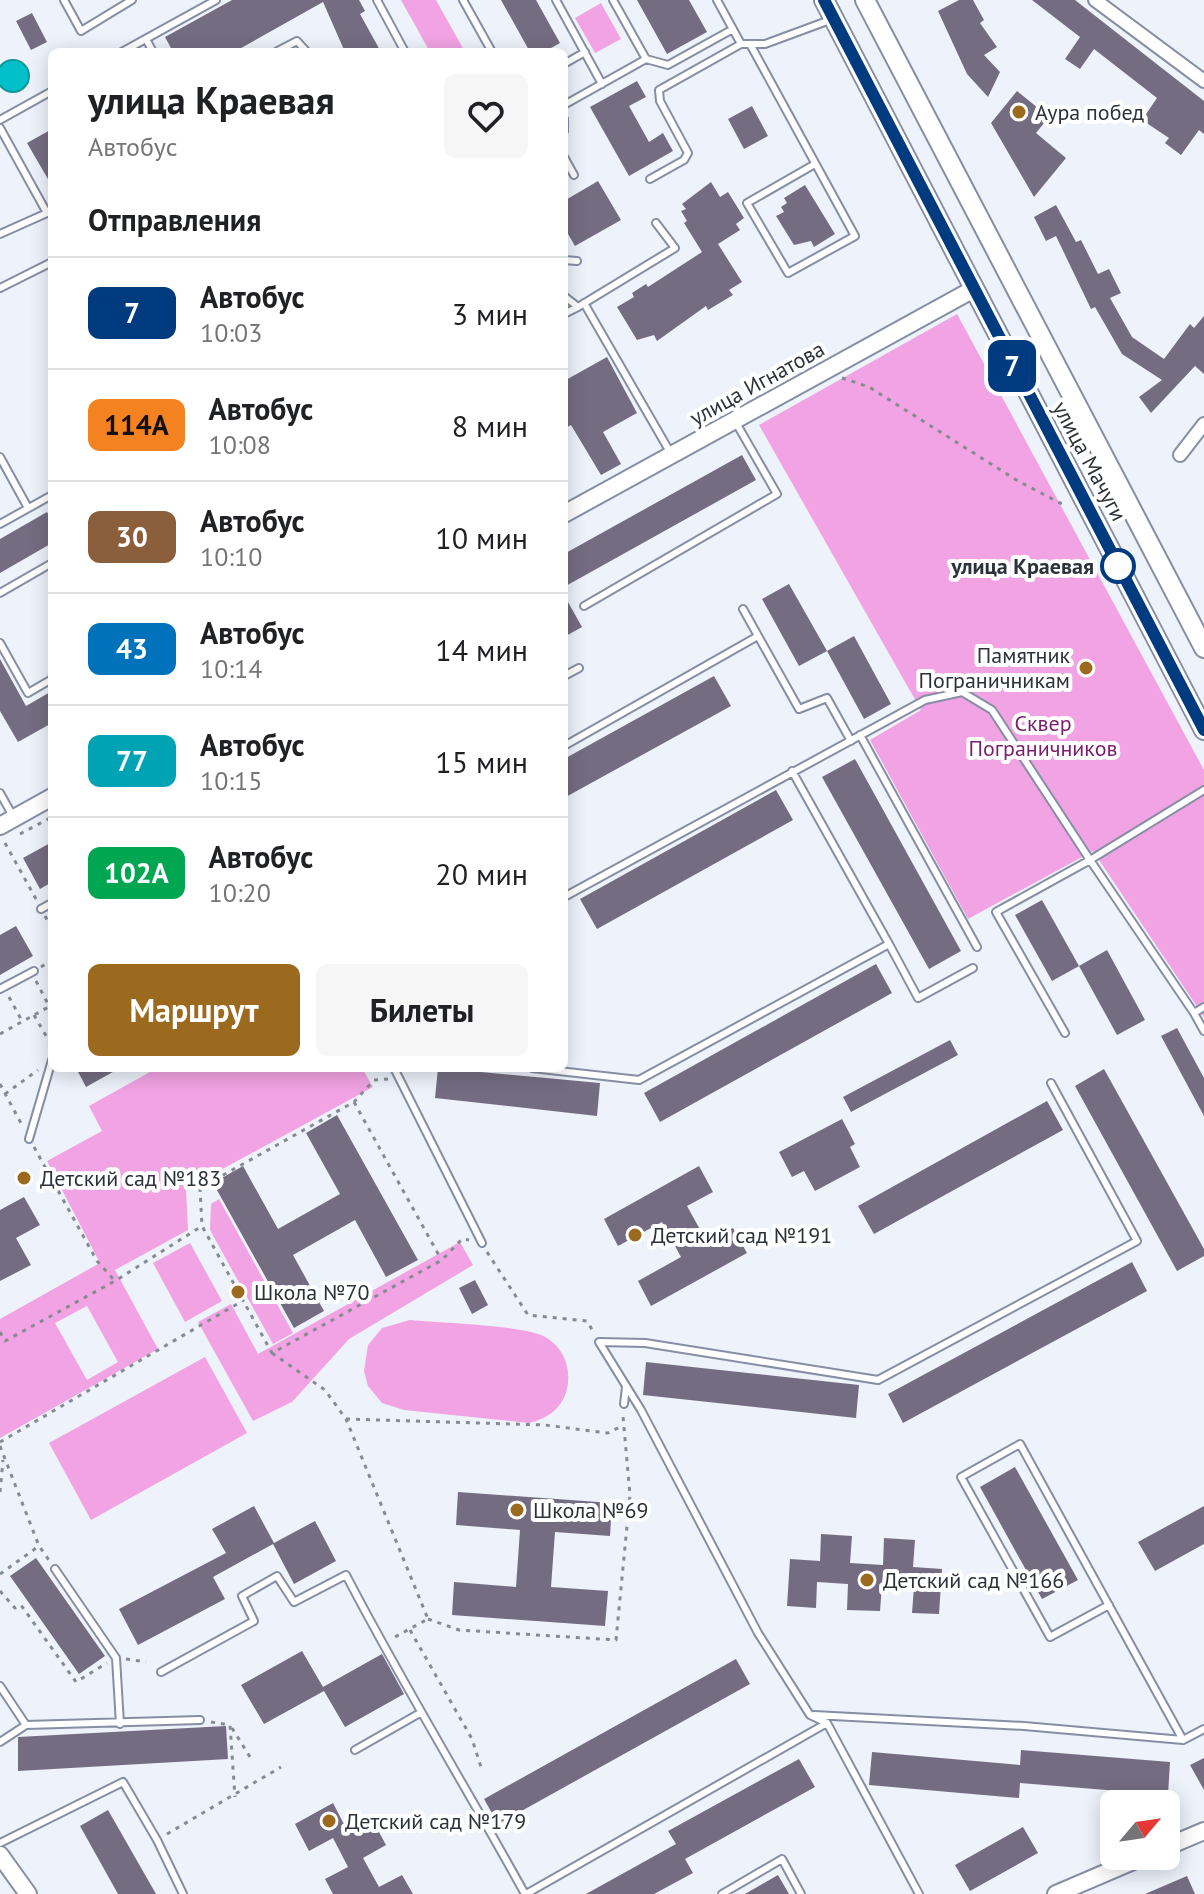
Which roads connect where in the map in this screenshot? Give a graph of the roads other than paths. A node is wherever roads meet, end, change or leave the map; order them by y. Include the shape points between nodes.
1 (64, 0) edge
2 (132, 0) edge
3 (216, 0) edge
4 (377, 0) edge
5 (463, 0) edge
6 (556, 0) edge
7 (613, 0) edge
8 (717, 0) edge
9 (824, 0) edge
10 (865, 0) edge
11 (1095, 0) edge
12 (833, 18) junction
13 (733, 29) junction
14 (146, 39) junction
15 (741, 44) junction
16 (750, 44) junction
17 (129, 48) edge
18 (151, 48) edge
19 (284, 48) edge
20 (303, 48) edge
21 (403, 48) edge
22 (490, 48) edge
23 (585, 52) junction
24 (646, 59) junction
25 (568, 62) edge
26 (1204, 81) edge
27 (602, 84) junction
28 (48, 93) edge
29 (568, 103) edge
30 (0, 120) edge
31 (0, 128) edge
32 (568, 164) edge
33 (815, 164) junction
34 (574, 175) dead end
35 (650, 179) dead end
36 (48, 210) edge
37 (48, 212) edge
38 (656, 223) dead end
39 (0, 234) edge
40 (568, 260) edge
41 (577, 261) dead end
42 (48, 264) edge
43 (0, 288) edge
44 (972, 290) junction
45 (568, 298) edge
46 (581, 305) junction
47 (568, 312) edge
48 (735, 421) junction
49 (1204, 424) edge
50 (672, 455) junction
51 (1180, 455) dead end
52 (0, 457) edge
53 (48, 497) edge
54 (28, 508) junction
55 (568, 512) edge
56 (0, 524) edge
57 (48, 565) edge
58 (0, 593) edge
59 (584, 606) dead end
60 (743, 609) dead end
61 (758, 636) junction
62 (0, 643) edge
63 (1204, 648) edge
64 (579, 668) dead end
65 (568, 674) edge
66 (48, 681) edge
67 (1204, 730) edge
68 (860, 735) junction
69 (851, 741) junction
70 (568, 744) edge
71 (792, 771) junction
72 (1204, 790) edge
73 (0, 793) edge
74 (48, 799) edge
75 (7, 822) edge
76 (1090, 860) junction
77 (568, 895) edge
78 (48, 905) edge
79 (41, 909) road end
80 (889, 944) junction
81 (977, 947) dead end
82 (973, 968) dead end
83 (32, 972) road end
84 (2, 988) edge
85 (1204, 1007) edge
86 (1194, 1013) junction
87 (1204, 1031) edge
88 (1065, 1033) dead end
89 (48, 1068) edge
90 (395, 1072) edge
91 (568, 1072) edge
92 (1051, 1083) dead end
93 (29, 1139) road end
94 (482, 1243) road end
95 (626, 1387) junction
96 (624, 1404) road end
97 (55, 1569) road end
98 (1109, 1605) junction
99 (161, 1672) dead end
100 (0, 1686) edge
101 (420, 1713) junction
102 (810, 1715) junction
103 (200, 1720) road end
104 (827, 1723) junction
105 (120, 1724) junction
106 (26, 1725) junction
107 (1204, 1729) edge
108 (1183, 1740) junction
109 (0, 1742) edge
110 (355, 1750) dead end
111 (1204, 1831) edge
112 (1180, 1841) edge
113 (0, 1843) edge
114 (0, 1855) edge
115 (1112, 1870) edge
116 (28, 1894) edge
117 (183, 1894) edge
118 (525, 1894) edge
119 (722, 1894) edge
120 (801, 1894) edge
121 (919, 1894) edge
122 (1056, 1894) edge

1 - 2 lane via 81,31
3 - 14 lane
4 - 21 lane
5 - 22 lane
6 - 23 lane
7 - 24 lane
8 - 13 lane
9 - 12 main road, улица Мачуги
10 - 63 main road, улица Мачуги
11 - 26 street
12 - 16 lane via 765,44
12 - 44 main road, улица Мачуги
13 - 15 lane
13 - 24 lane via 668,65
14 - 17 lane
14 - 18 lane
15 - 16 lane
15 - 35 lane via 659,90 688,153
16 - 33 lane
19 - 20 lane via 297,41
23 - 25 lane
23 - 27 lane
24 - 27 lane
27 - 29 lane
28 - 30 lane
31 - 36 lane
32 - 34 lane
33 - 33 lane via 855,236 788,273 747,203
37 - 39 lane
38 - 46 lane via 675,248
40 - 41 lane
42 - 43 lane
44 - 48 street, улица Игнатова
44 - 67 main road, улица Мачуги
45 - 46 lane
46 - 47 lane
46 - 50 lane
48 - 50 street, улица Игнатова
48 - 59 lane via 777,494
49 - 51 street
50 - 55 street, улица Игнатова
52 - 54 lane
53 - 54 lane
54 - 56 lane
57 - 58 lane
60 - 61 lane
61 - 69 lane via 799,709 827,698
61 - 70 lane
62 - 66 lane via 28,693
64 - 65 lane
68 - 69 lane
68 - 76 lane via 925,700 962,692 992,710
68 - 81 lane
69 - 71 lane
71 - 77 lane
71 - 80 lane
72 - 76 lane
73 - 75 lane
74 - 75 street
76 - 86 lane
76 - 88 lane via 996,912
78 - 79 lane
80 - 82 lane via 918,998
80 - 91 lane via 639,1080
83 - 84 lane
85 - 86 lane
86 - 87 lane
89 - 93 lane
90 - 94 lane
92 - 95 lane via 1137,1241 878,1380 645,1343 599,1342
95 - 96 lane
95 - 102 lane via 758,1633
97 - 105 lane via 116,1658
98 - 98 lane via 1050,1637 961,1477 1020,1444
98 - 108 lane
99 - 101 lane via 254,1621 242,1596 277,1576 294,1602 346,1575
100 - 106 lane
101 - 110 lane
101 - 118 lane
102 - 104 lane
102 - 108 lane
103 - 105 lane
104 - 118 lane
104 - 121 lane
105 - 106 lane
106 - 109 lane
107 - 108 lane
111 - 112 street
113 - 117 lane via 123,1782
114 - 116 street
115 - 122 street
119 - 120 lane via 782,1859

